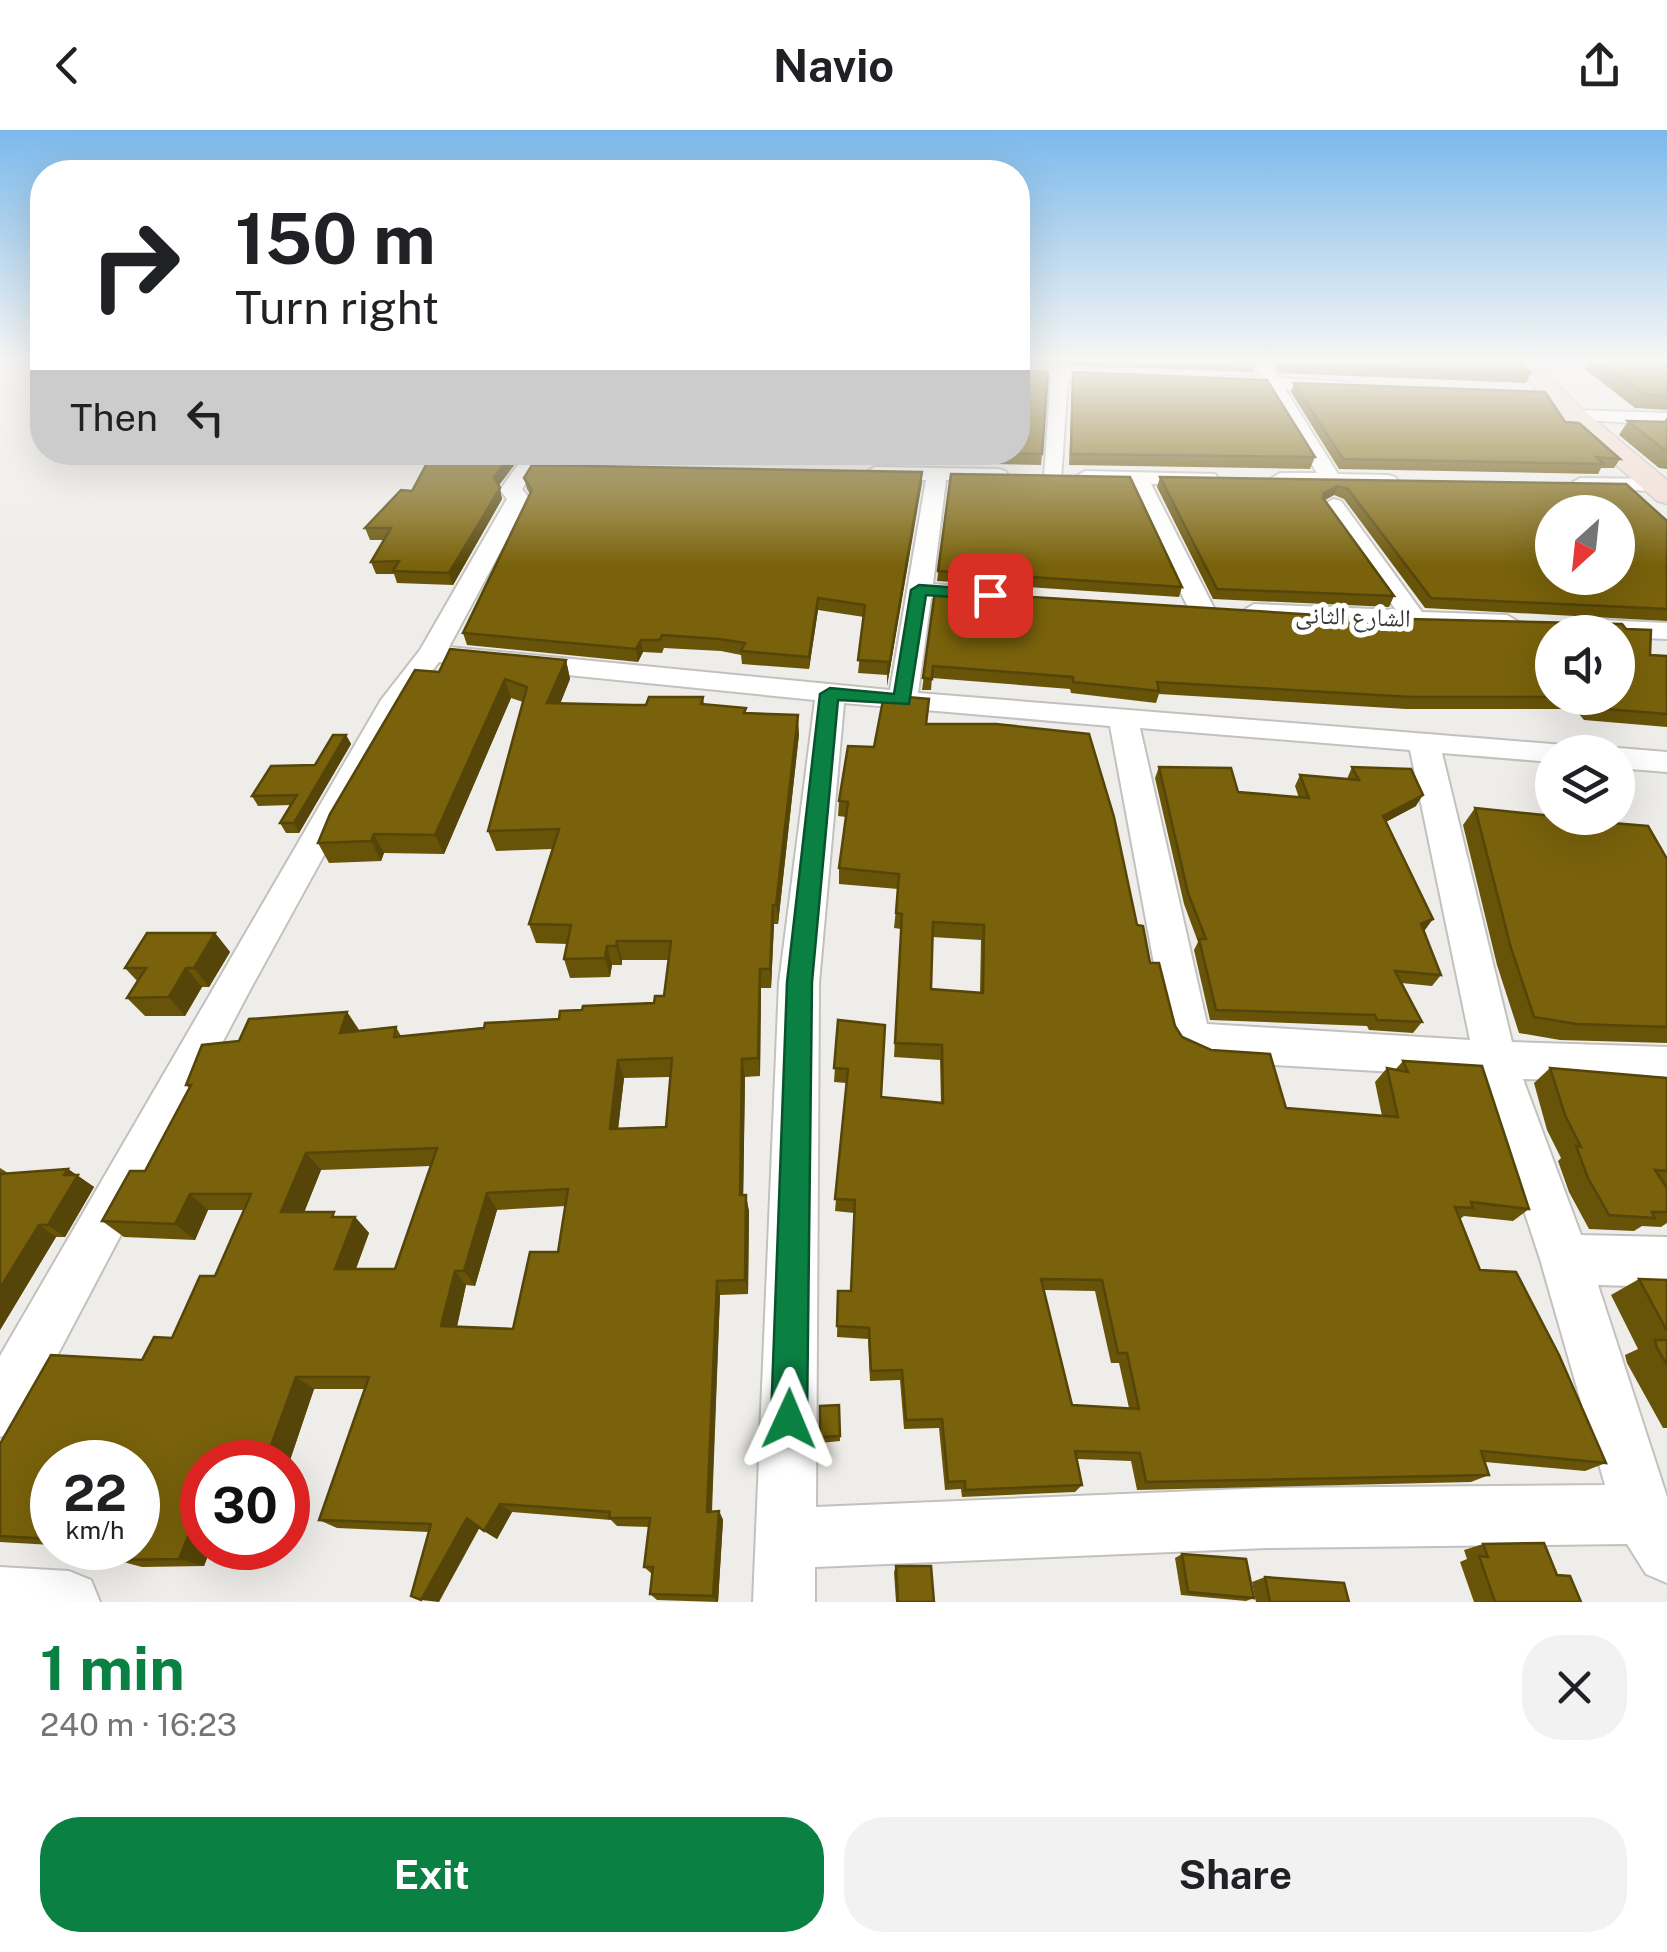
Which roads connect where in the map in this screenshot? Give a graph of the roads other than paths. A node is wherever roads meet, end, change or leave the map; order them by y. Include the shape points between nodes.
1 (1046, 429) edge
2 (1300, 429) edge
3 (1591, 429) edge
4 (535, 465) edge
5 (885, 465) edge
6 (902, 465) edge
7 (854, 472) edge
8 (937, 474) junction
9 (1034, 476) junction
10 (1138, 478) junction
11 (1330, 480) junction
12 (1407, 481) edge
13 (1664, 481) edge
14 (1561, 484) edge
15 (1333, 506) edge
16 (919, 590) junction
17 (1013, 597) edge
18 (1164, 608) edge
19 (1202, 610) junction
20 (1414, 618) junction
21 (1667, 631) edge
22 (432, 653) junction
23 (830, 694) junction
24 (902, 700) junction
25 (1123, 717) junction
26 (1424, 742) junction
27 (1535, 751) edge
28 (1635, 759) edge
29 (1667, 762) edge
30 (1495, 1060) junction
31 (1667, 1065) edge
32 (1565, 1259) junction
33 (1667, 1262) edge
34 (0, 1409) edge
35 (1655, 1534) edge
36 (786, 1538) junction
37 (0, 1598) edge
38 (69, 1602) edge
39 (784, 1602) edge

1 - 9 street
2 - 11 street
3 - 13 street
4 - 22 street via 511,490 518,498
5 - 7 street
6 - 8 street
8 - 9 street
8 - 16 street
9 - 10 street
10 - 11 street
10 - 19 street
11 - 12 street
13 - 14 street
15 - 20 street
16 - 17 street
16 - 24 street
18 - 19 street, الشارع الثانى
19 - 20 street, الشارع الثانى
20 - 21 street, الشارع الثانى
22 - 23 street
22 - 34 street via 395,700 309,850
23 - 24 street
23 - 36 street via 800,982
24 - 25 street
25 - 26 street
25 - 30 street via 1192,1036
26 - 27 street
26 - 30 street
28 - 29 street
30 - 31 street
30 - 32 street
32 - 33 street
32 - 35 street
35 - 36 street via 1267,1518
36 - 39 street
37 - 38 street

